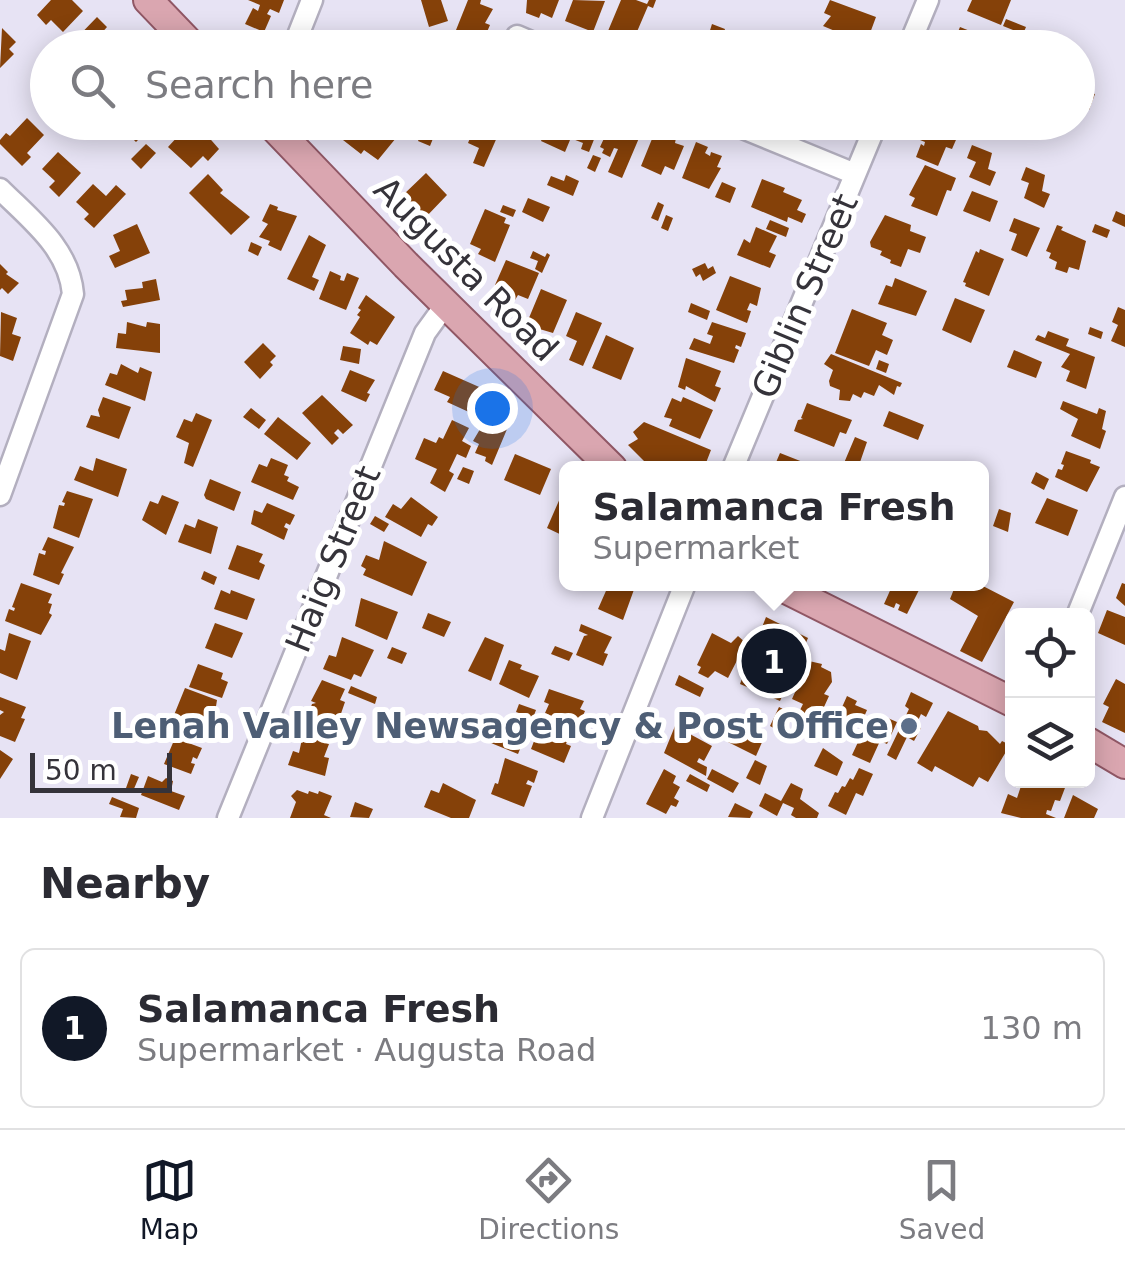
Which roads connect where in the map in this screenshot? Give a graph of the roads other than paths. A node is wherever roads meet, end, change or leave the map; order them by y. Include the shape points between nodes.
1 (148, 0) edge
2 (312, 0) edge
3 (928, 0) edge
4 (177, 30) edge
5 (300, 30) edge
6 (916, 30) edge
7 (287, 140) edge
8 (772, 140) edge
9 (869, 140) edge
10 (855, 174) junction
11 (0, 189) edge
12 (446, 304) junction
13 (605, 461) edge
14 (736, 461) edge
15 (0, 494) edge
16 (1125, 496) edge
17 (682, 591) edge
18 (790, 591) edge
19 (1079, 608) edge
20 (1005, 698) edge
21 (1095, 746) edge
22 (1125, 764) edge
23 (228, 818) edge
24 (592, 818) edge

1 - 4 main road
2 - 5 street
3 - 6 street
7 - 12 main road, Augusta Road
8 - 10 street
9 - 10 street, Giblin Street
10 - 14 street, Giblin Street
11 - 15 street via 58,248 74,294
12 - 13 main road, Augusta Road
12 - 23 street, Haig Street via 425,333
16 - 19 street
17 - 24 street
18 - 20 main road
21 - 22 main road

